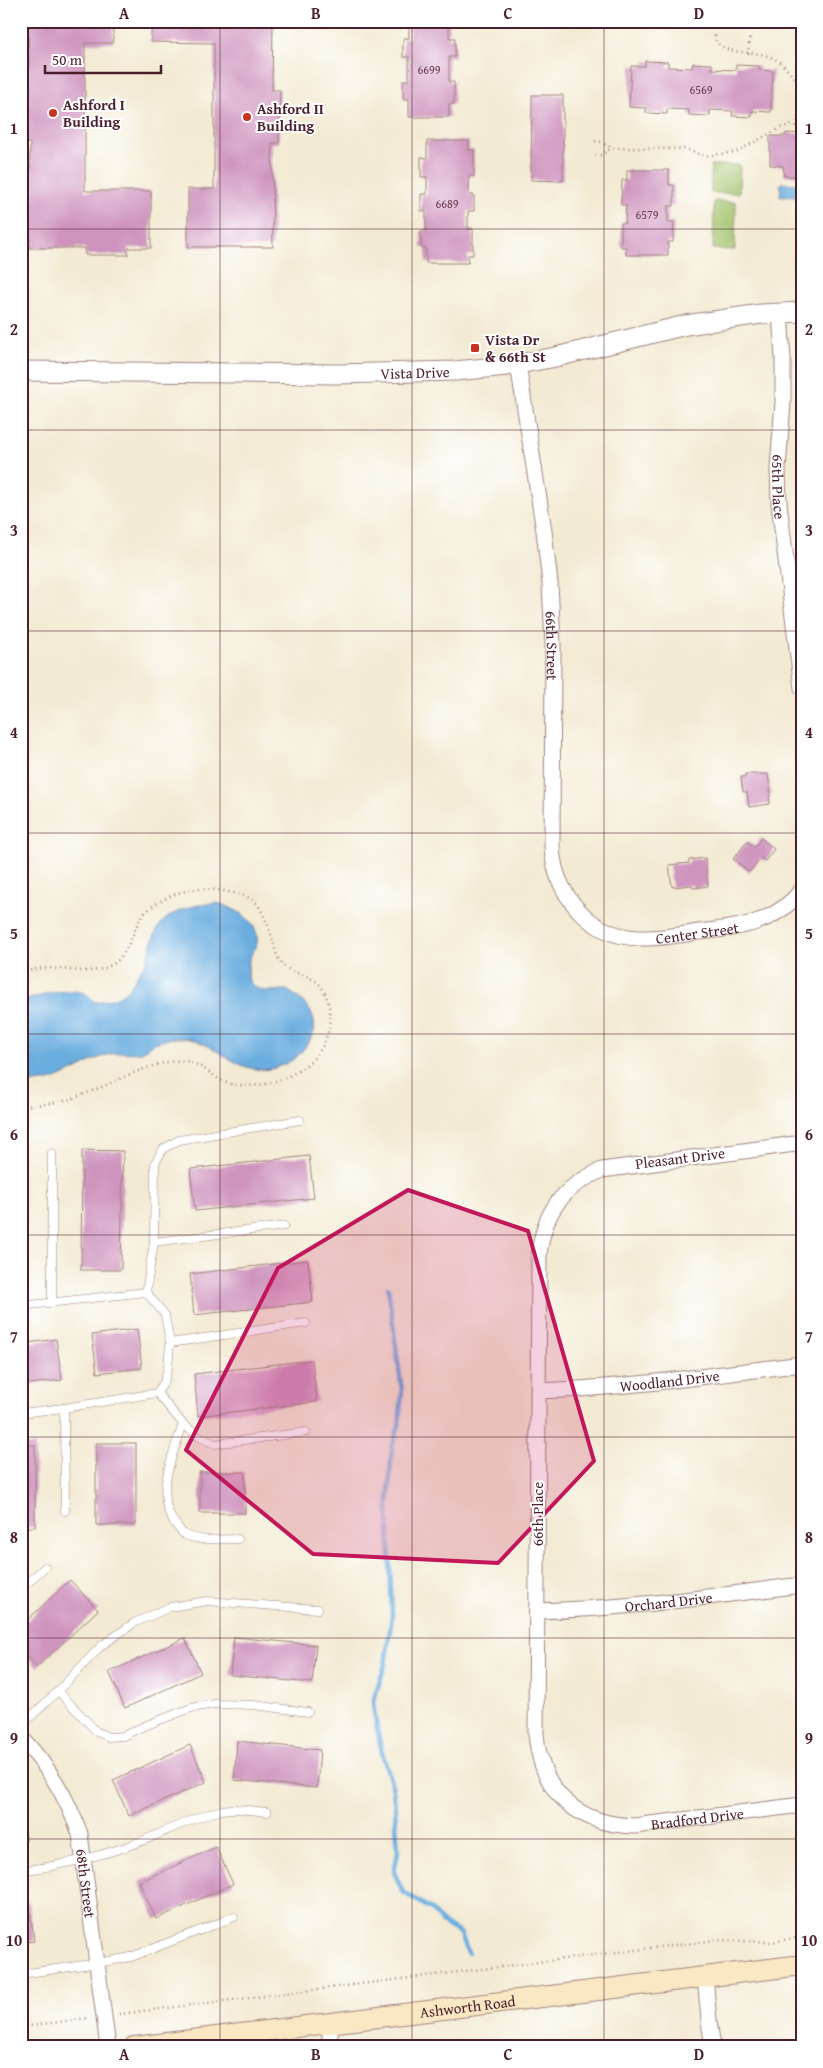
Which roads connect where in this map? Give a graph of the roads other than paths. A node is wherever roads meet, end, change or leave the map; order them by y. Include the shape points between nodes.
1 (802, 312) edge
2 (780, 313) junction
3 (518, 364) junction
4 (21, 371) edge
5 (802, 688) edge
6 (802, 890) edge
7 (587, 918) joint
8 (300, 1120) dead end
9 (802, 1143) edge
10 (52, 1153) dead end
11 (566, 1192) joint
12 (284, 1226) dead end
13 (154, 1242) junction
14 (146, 1292) junction
15 (52, 1303) junction
16 (21, 1306) edge
17 (306, 1323) dead end
18 (170, 1342) junction
19 (802, 1364) edge
20 (538, 1391) junction
21 (157, 1393) junction
22 (64, 1408) junction
23 (21, 1413) edge
24 (184, 1424) junction
25 (306, 1432) dead end
26 (65, 1511) dead end
27 (238, 1539) dead end
28 (45, 1568) dead end
29 (802, 1585) edge
30 (21, 1588) edge
31 (318, 1609) dead end
32 (537, 1612) junction
33 (58, 1691) junction
34 (308, 1712) dead end
35 (21, 1726) edge
36 (21, 1737) edge
37 (802, 1805) edge
38 (267, 1812) dead end
39 (593, 1819) joint
40 (85, 1860) junction
41 (21, 1871) edge
42 (234, 1917) dead end
43 (98, 1963) junction
44 (802, 1964) edge
45 (21, 1974) edge
46 (706, 1976) junction
47 (330, 2022) junction
48 (108, 2047) edge
49 (134, 2047) edge
50 (330, 2047) edge
51 (713, 2047) edge

1 - 2 street, Vista Drive
2 - 3 street, Vista Drive via 686,325
2 - 5 street, 65th Place via 783,402 779,504
3 - 4 street, Vista Drive via 455,371 356,374
3 - 7 street, 66th Street via 550,583 553,644 552,854 563,890
6 - 7 street, Center Street via 791,903 758,923 655,938 617,934
8 - 13 lane via 179,1140 163,1149 155,1164
9 - 11 street, Pleasant Drive via 620,1166 586,1177
10 - 15 lane
11 - 20 street, 66th Place via 547,1220 541,1239
12 - 13 lane
13 - 14 lane
14 - 15 lane
14 - 18 lane via 165,1314
15 - 16 lane
17 - 18 lane
18 - 21 lane via 168,1368
19 - 20 street, Woodland Drive via 630,1385
20 - 32 street, 66th Place
21 - 22 lane
21 - 24 lane
22 - 23 lane
22 - 26 lane
24 - 25 lane via 199,1437 215,1444
24 - 27 lane via 166,1482 166,1508 184,1534 205,1539
28 - 30 lane
29 - 32 street, Orchard Drive via 628,1606
31 - 33 lane via 207,1601 170,1607 134,1623 101,1646
32 - 39 street, 66th Place via 538,1752 553,1787 566,1802
33 - 34 lane via 96,1732 109,1737 123,1736 191,1708 215,1704
33 - 35 lane
36 - 40 street, 68th Street via 43,1762 66,1799 80,1834
37 - 39 street, Bradford Drive via 634,1826
38 - 40 lane via 223,1810
40 - 41 lane
40 - 43 street, 68th Street
42 - 43 lane via 130,1956
43 - 45 lane
43 - 48 street, 68th Street
44 - 46 main road, Ashworth Road
46 - 47 main road, Ashworth Road
46 - 51 street
47 - 49 main road, Ashworth Road
47 - 50 street

